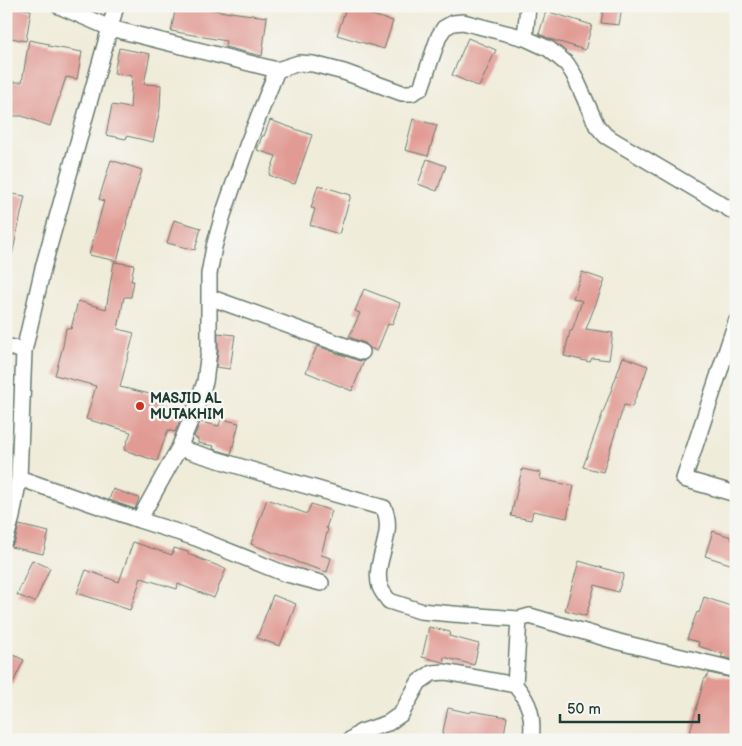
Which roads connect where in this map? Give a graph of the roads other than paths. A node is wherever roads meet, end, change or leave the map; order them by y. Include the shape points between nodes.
1 (59, 6) edge
2 (116, 6) edge
3 (528, 6) edge
4 (110, 28) junction
5 (525, 38) junction
6 (277, 70) junction
7 (736, 213) edge
8 (209, 297) junction
9 (736, 322) edge
10 (6, 346) edge
11 (24, 351) junction
12 (362, 352) dead end
13 (179, 448) junction
14 (19, 478) junction
15 (736, 494) edge
16 (139, 520) junction
17 (6, 538) edge
18 (321, 583) dead end
19 (520, 619) junction
20 (736, 670) edge
21 (515, 685) junction
22 (350, 740) edge
23 (531, 740) edge

1 - 4 street
2 - 4 street
3 - 5 street
4 - 6 street
4 - 11 street via 42,268
5 - 6 street via 463,22 452,23 439,36 421,88 412,93 402,93 313,64 300,63
5 - 7 street via 549,49 567,64 597,126 606,136
6 - 8 street via 223,215 209,274
8 - 12 street
8 - 13 street via 209,351 204,382
9 - 15 street via 684,479
10 - 11 street
11 - 14 street
13 - 16 street
13 - 19 street via 384,508 388,518 387,535 378,573 380,588 389,601 420,610
14 - 16 street
14 - 17 street
16 - 18 street via 196,538 284,573
19 - 20 street via 530,616 619,642
19 - 21 street
21 - 22 street via 445,672 432,673 419,682 402,714
21 - 23 street via 530,710

